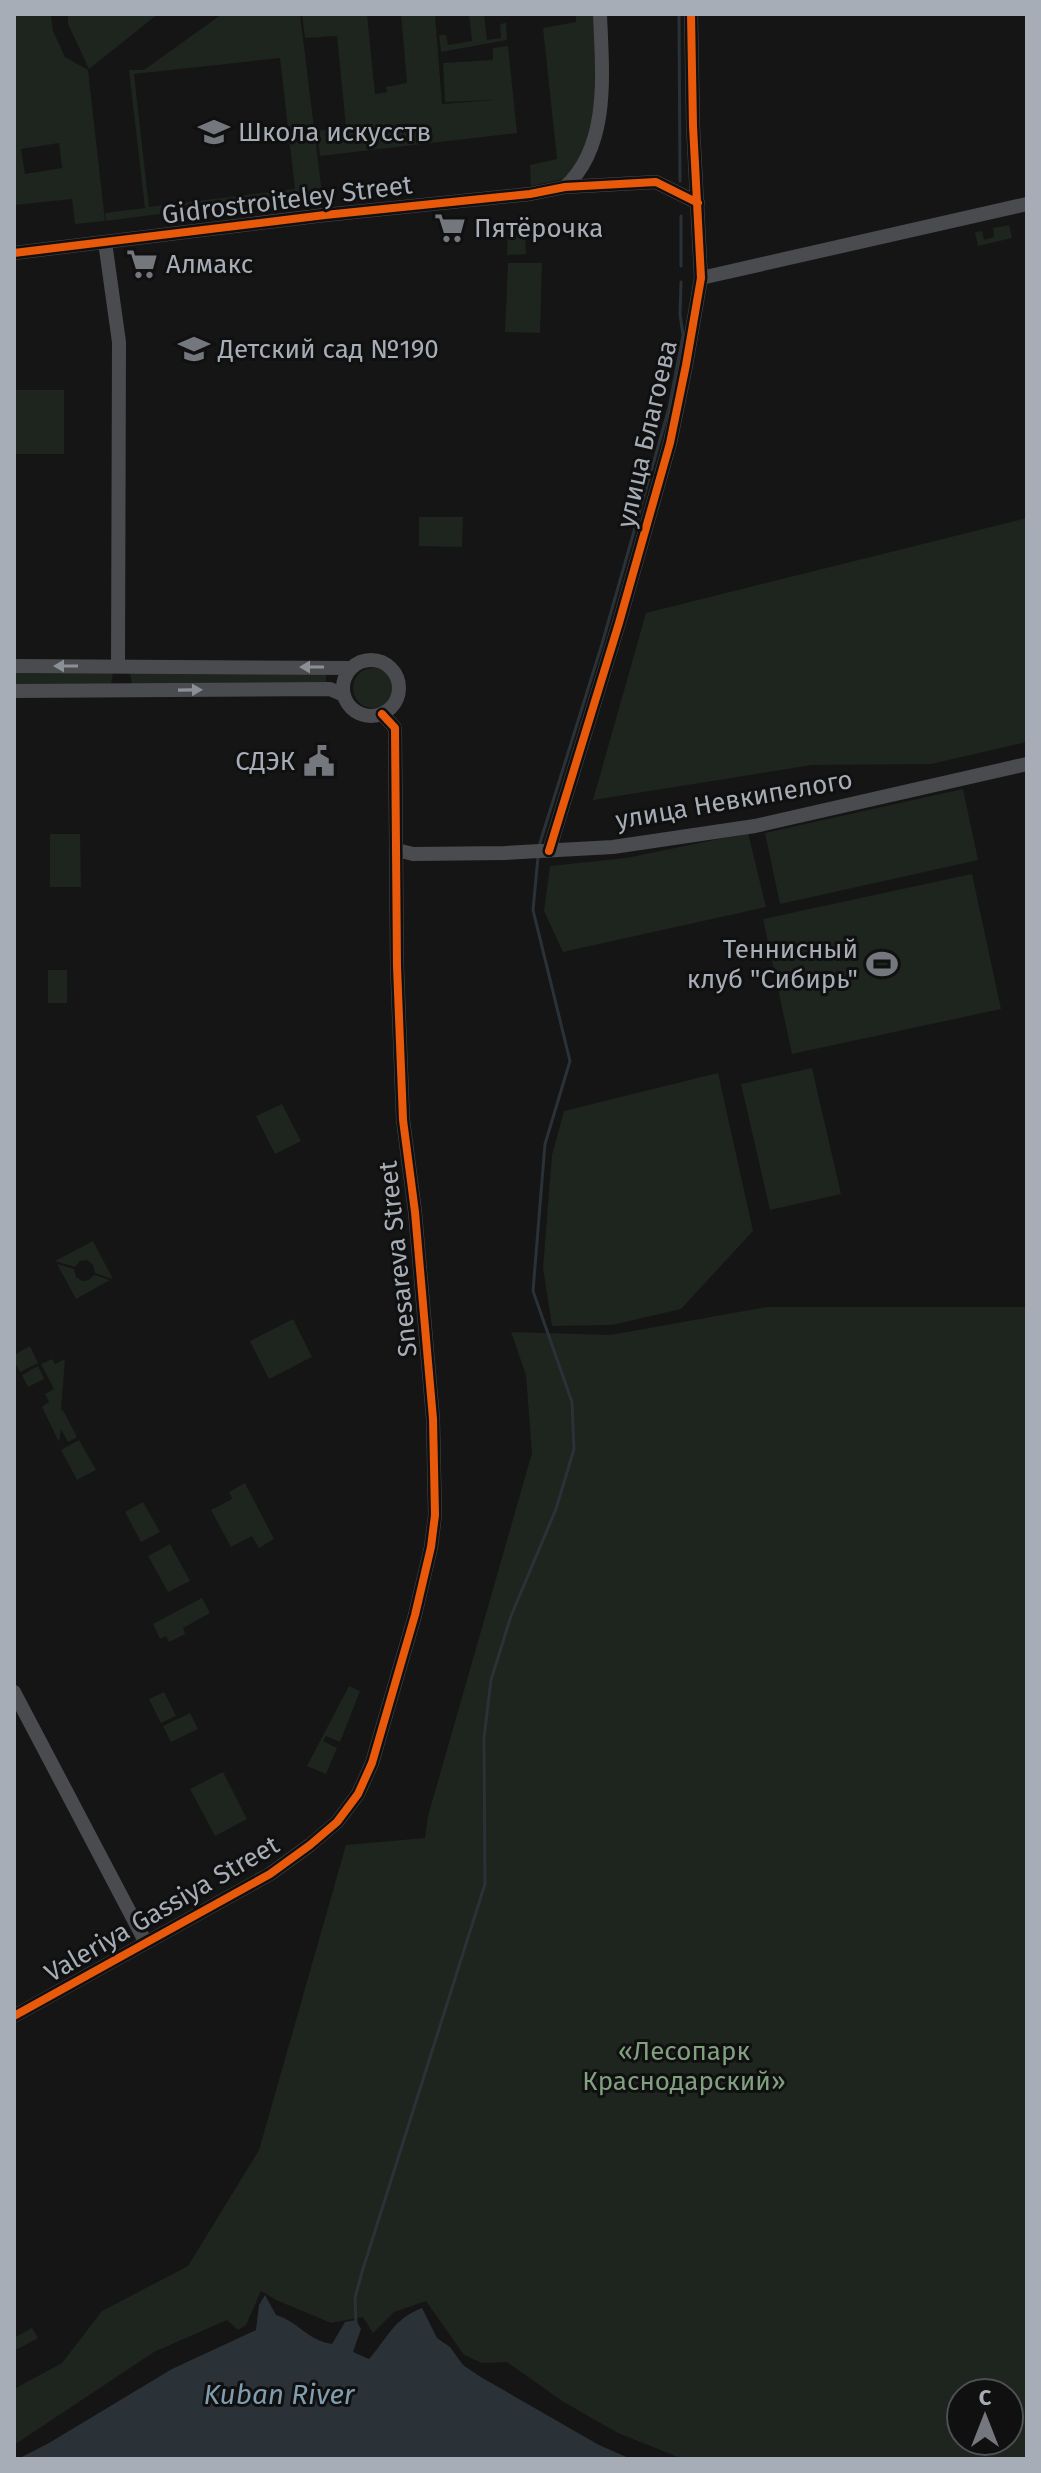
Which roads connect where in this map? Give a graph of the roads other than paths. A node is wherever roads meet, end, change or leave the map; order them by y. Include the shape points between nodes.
1 (600, 14) edge
2 (691, 14) edge
3 (565, 187) junction
4 (690, 199) junction
5 (1027, 204) edge
6 (105, 242) junction
7 (14, 253) edge
8 (701, 278) junction
9 (14, 666) edge
10 (119, 666) junction
11 (351, 668) junction
12 (14, 691) edge
13 (112, 691) junction
14 (129, 691) junction
15 (344, 695) junction
16 (382, 714) junction
17 (1027, 764) edge
18 (397, 850) junction
19 (541, 851) junction
20 (14, 1692) edge
21 (358, 1794) joint
22 (146, 1943) junction
23 (14, 2016) edge

1 - 3 street via 600,115 591,146
2 - 4 street, улица Благоева
3 - 4 street, Gidrostroiteley Street via 656,182
3 - 6 street, Gidrostroiteley Street
4 - 8 street, улица Благоева
5 - 8 street
6 - 7 street, Gidrostroiteley Street
6 - 10 street via 119,342
8 - 19 street, улица Благоева via 670,443 619,623
10 -> 9 street
11 -> 10 street
10 - 13 street
10 - 14 street
11 - 15 street
11 - 16 street via 373,660 394,672 398,696
12 - 13 street
13 - 14 street
14 -> 15 street via 330,689
15 - 16 street via 362,715
16 - 18 street, Snesareva Street via 395,728
17 - 19 street, улица Невкипелого via 755,826 613,847
18 - 19 street, улица Невкипелого
18 - 21 street, Snesareva Street via 403,1120 433,1419 435,1494 431,1547 415,1615
20 - 22 street
21 - 22 street, Valeriya Gassiya Street via 337,1822 270,1874
22 - 23 street, Valeriya Gassiya Street

